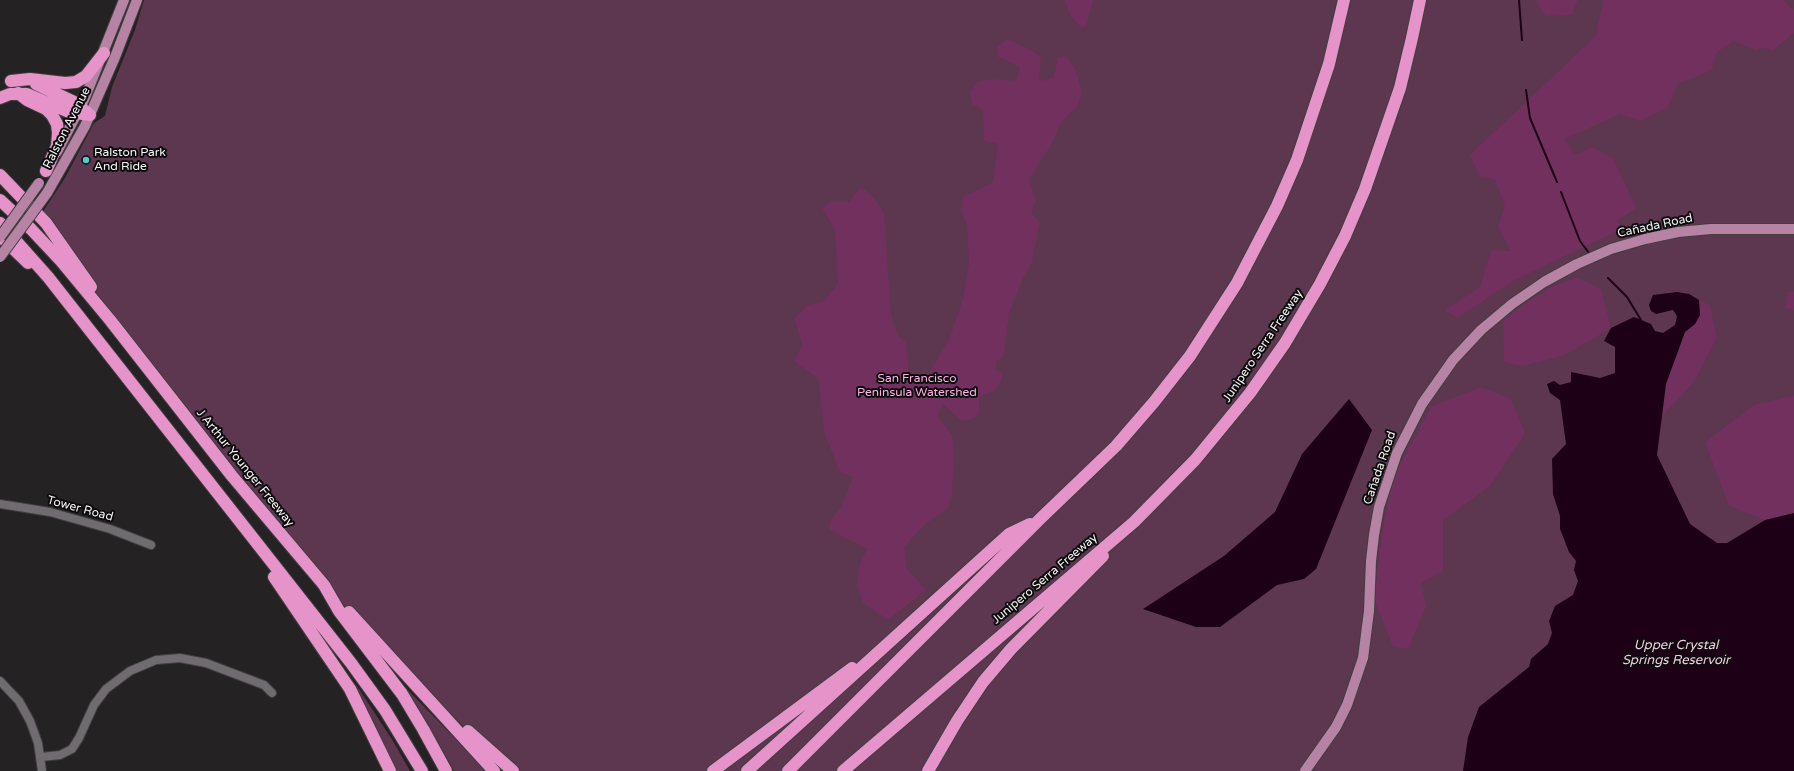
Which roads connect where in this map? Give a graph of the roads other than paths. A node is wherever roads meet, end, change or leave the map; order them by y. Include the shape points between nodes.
1 (124, 0) edge
2 (137, 0) edge
3 (1344, 0) edge
4 (1420, 0) edge
5 (104, 52) junction
6 (5, 83) edge
7 (18, 93) junction
8 (0, 98) edge
9 (79, 110) junction
10 (90, 115) junction
11 (46, 171) junction
12 (0, 175) edge
13 (0, 200) edge
14 (0, 223) edge
15 (1794, 229) edge
16 (0, 237) edge
17 (0, 257) edge
18 (75, 311) junction
19 (110, 320) junction
20 (0, 504) edge
21 (226, 504) junction
22 (1042, 518) junction
23 (1134, 522) junction
24 (151, 545) dead end
25 (324, 585) junction
26 (941, 596) junction
27 (396, 662) junction
28 (0, 681) edge
29 (272, 693) dead end
30 (358, 702) junction
31 (41, 757) junction
32 (42, 771) edge
33 (381, 771) edge
34 (390, 771) edge
35 (422, 771) edge
36 (446, 771) edge
37 (494, 771) edge
38 (513, 771) edge
39 (712, 771) edge
40 (747, 771) edge
41 (788, 771) edge
42 (843, 771) edge
43 (928, 771) edge
44 (1305, 771) edge

1 - 5 main road, Ralston Avenue
2 - 10 main road, Ralston Avenue
3 - 22 highway via 1329,64 1297,160 1238,283 1206,332 1154,402 1101,462
4 - 23 highway, Junipero Serra Freeway via 1400,88 1384,139 1351,223 1320,284 1272,362 1233,416 1186,471
5 - 6 highway via 86,76 76,82 30,79
5 - 9 main road, Ralston Avenue
6 - 9 highway via 22,80 37,84
7 - 8 highway
7 - 9 highway
7 - 11 highway via 46,109 57,124 57,146
9 - 10 highway
9 - 11 main road, Ralston Avenue
10 - 17 main road, Ralston Avenue, bridge via 47,193
11 - 16 main road, Ralston Avenue, bridge
12 - 19 highway via 53,232 100,300
13 - 19 highway, J Arthur Younger Freeway via 46,245
14 - 18 highway via 30,255
15 - 44 main road, Cañada Road via 1711,229 1678,232 1611,249 1534,288 1481,330 1453,360 1422,404 1397,453 1379,506 1374,535 1369,611 1362,658 1351,693 1336,727
16 - 18 highway
18 - 21 highway
19 - 25 highway, J Arthur Younger Freeway via 232,476
20 - 24 street, Tower Road via 50,512 110,529
21 - 30 highway via 232,518
21 - 35 highway via 368,687 401,734
22 - 26 highway via 1009,534
22 - 41 highway
23 - 42 highway, Junipero Serra Freeway
23 - 43 highway via 1078,583 997,664 956,721
25 - 27 highway
25 - 36 highway, J Arthur Younger Freeway via 339,611 402,694
26 - 39 highway via 864,659
26 - 40 highway
27 - 37 highway
27 - 38 highway
28 - 31 street via 25,711
29 - 31 street via 264,685 206,663 180,658 156,660 130,671 106,689 94,704 72,749 60,755
30 - 33 highway
30 - 34 highway
31 - 32 street

